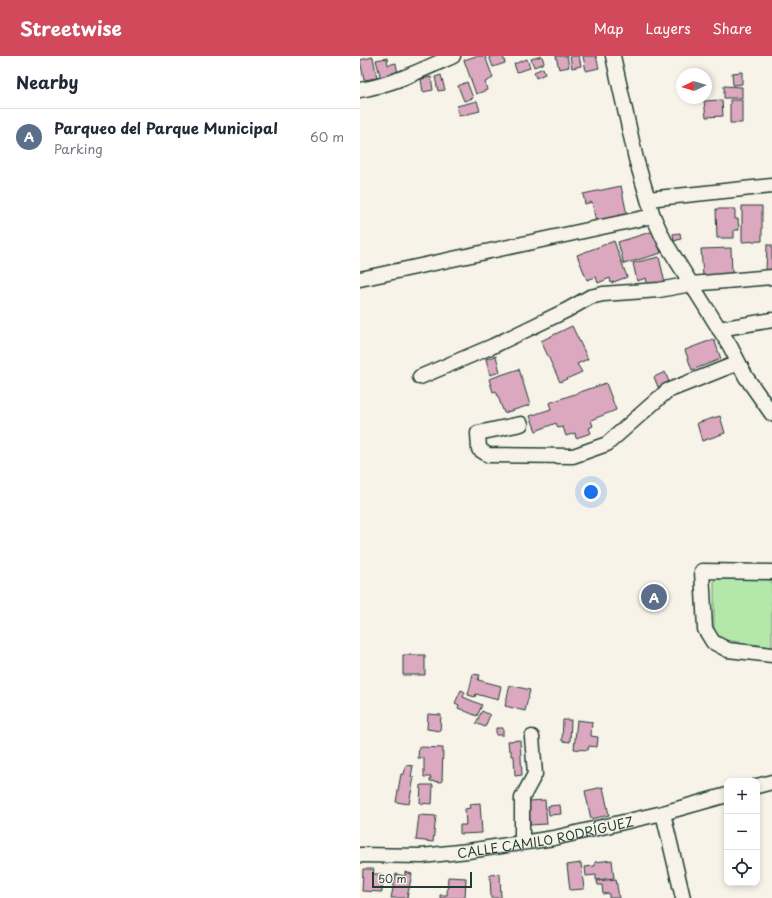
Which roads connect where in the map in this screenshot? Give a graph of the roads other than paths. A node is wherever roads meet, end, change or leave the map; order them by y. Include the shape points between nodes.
1 (453, 56) edge
2 (613, 56) edge
3 (360, 90) edge
4 (772, 186) edge
5 (648, 199) junction
6 (653, 216) junction
7 (772, 277) edge
8 (360, 279) edge
9 (691, 284) junction
10 (772, 320) edge
11 (719, 330) junction
12 (738, 363) junction
13 (420, 377) dead end
14 (772, 414) edge
15 (521, 424) dead end
16 (772, 572) edge
17 (772, 655) edge
18 (532, 736) dead end
19 (772, 782) edge
20 (760, 785) edge
21 (724, 796) edge
22 (662, 813) junction
23 (522, 842) junction
24 (360, 855) edge
25 (683, 898) edge

1 - 3 street via 409,76
2 - 5 street via 636,159
4 - 5 street
5 - 6 street
6 - 8 street
6 - 9 street via 665,242
7 - 9 street
9 - 11 street
9 - 13 street via 590,297 493,346
10 - 11 street
11 - 12 street
12 - 14 street
12 - 15 street via 667,391 607,444 573,456 488,455 479,449 478,433
16 - 17 street via 702,571 705,629 713,642 728,650
18 - 23 street via 535,774 522,798
19 - 20 street
21 - 22 street, CALLE CAMILO RODRÍGUEZ
22 - 23 street, CALLE CAMILO RODRÍGUEZ via 554,838
22 - 25 street
23 - 24 street, CALLE CAMILO RODRÍGUEZ via 422,856

